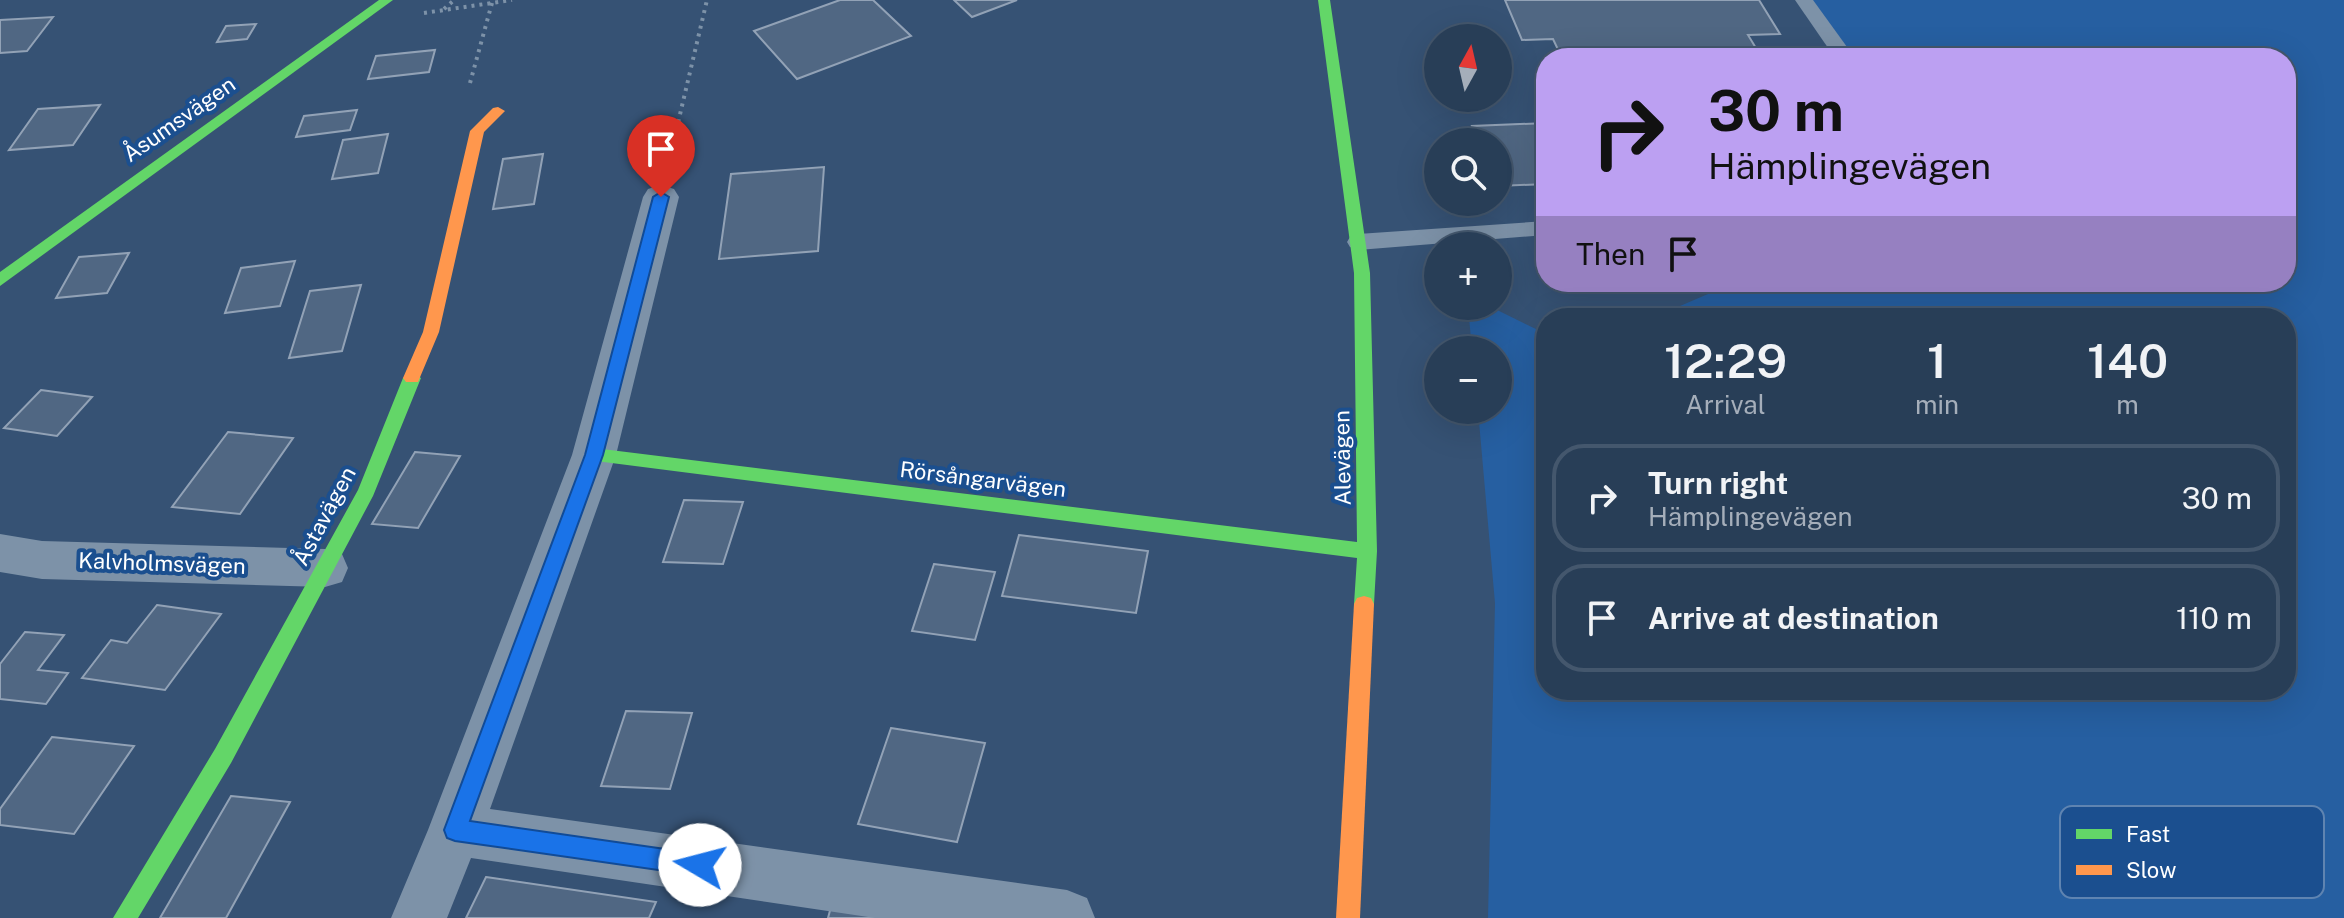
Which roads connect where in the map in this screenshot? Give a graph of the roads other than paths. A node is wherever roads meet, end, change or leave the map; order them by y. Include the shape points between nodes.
1 (387, 0) edge
2 (1324, 0) edge
3 (1804, 0) edge
4 (1838, 48) edge
5 (498, 111) dead end
6 (661, 197) road end
7 (1536, 229) edge
8 (1358, 242) junction
9 (0, 280) edge
10 (594, 455) junction
11 (1367, 551) junction
12 (0, 553) edge
13 (325, 568) junction
14 (455, 830) junction
15 (125, 918) edge
16 (419, 918) edge
17 (1067, 918) edge
18 (1348, 918) edge

1 - 9 street, Åsumsvägen
2 - 8 street, Alevägen
3 - 4 lane
5 - 13 street, Åstavägen via 477,131 431,332 367,491
6 - 10 street
7 - 8 lane
8 - 11 street, Alevägen
10 - 11 street, Rörsångarvägen
10 - 14 street
11 - 18 street, Alevägen
12 - 13 street, Kalvholmsvägen via 42,560
13 - 15 street, Åstavägen via 223,756
14 - 16 street
14 - 17 street

